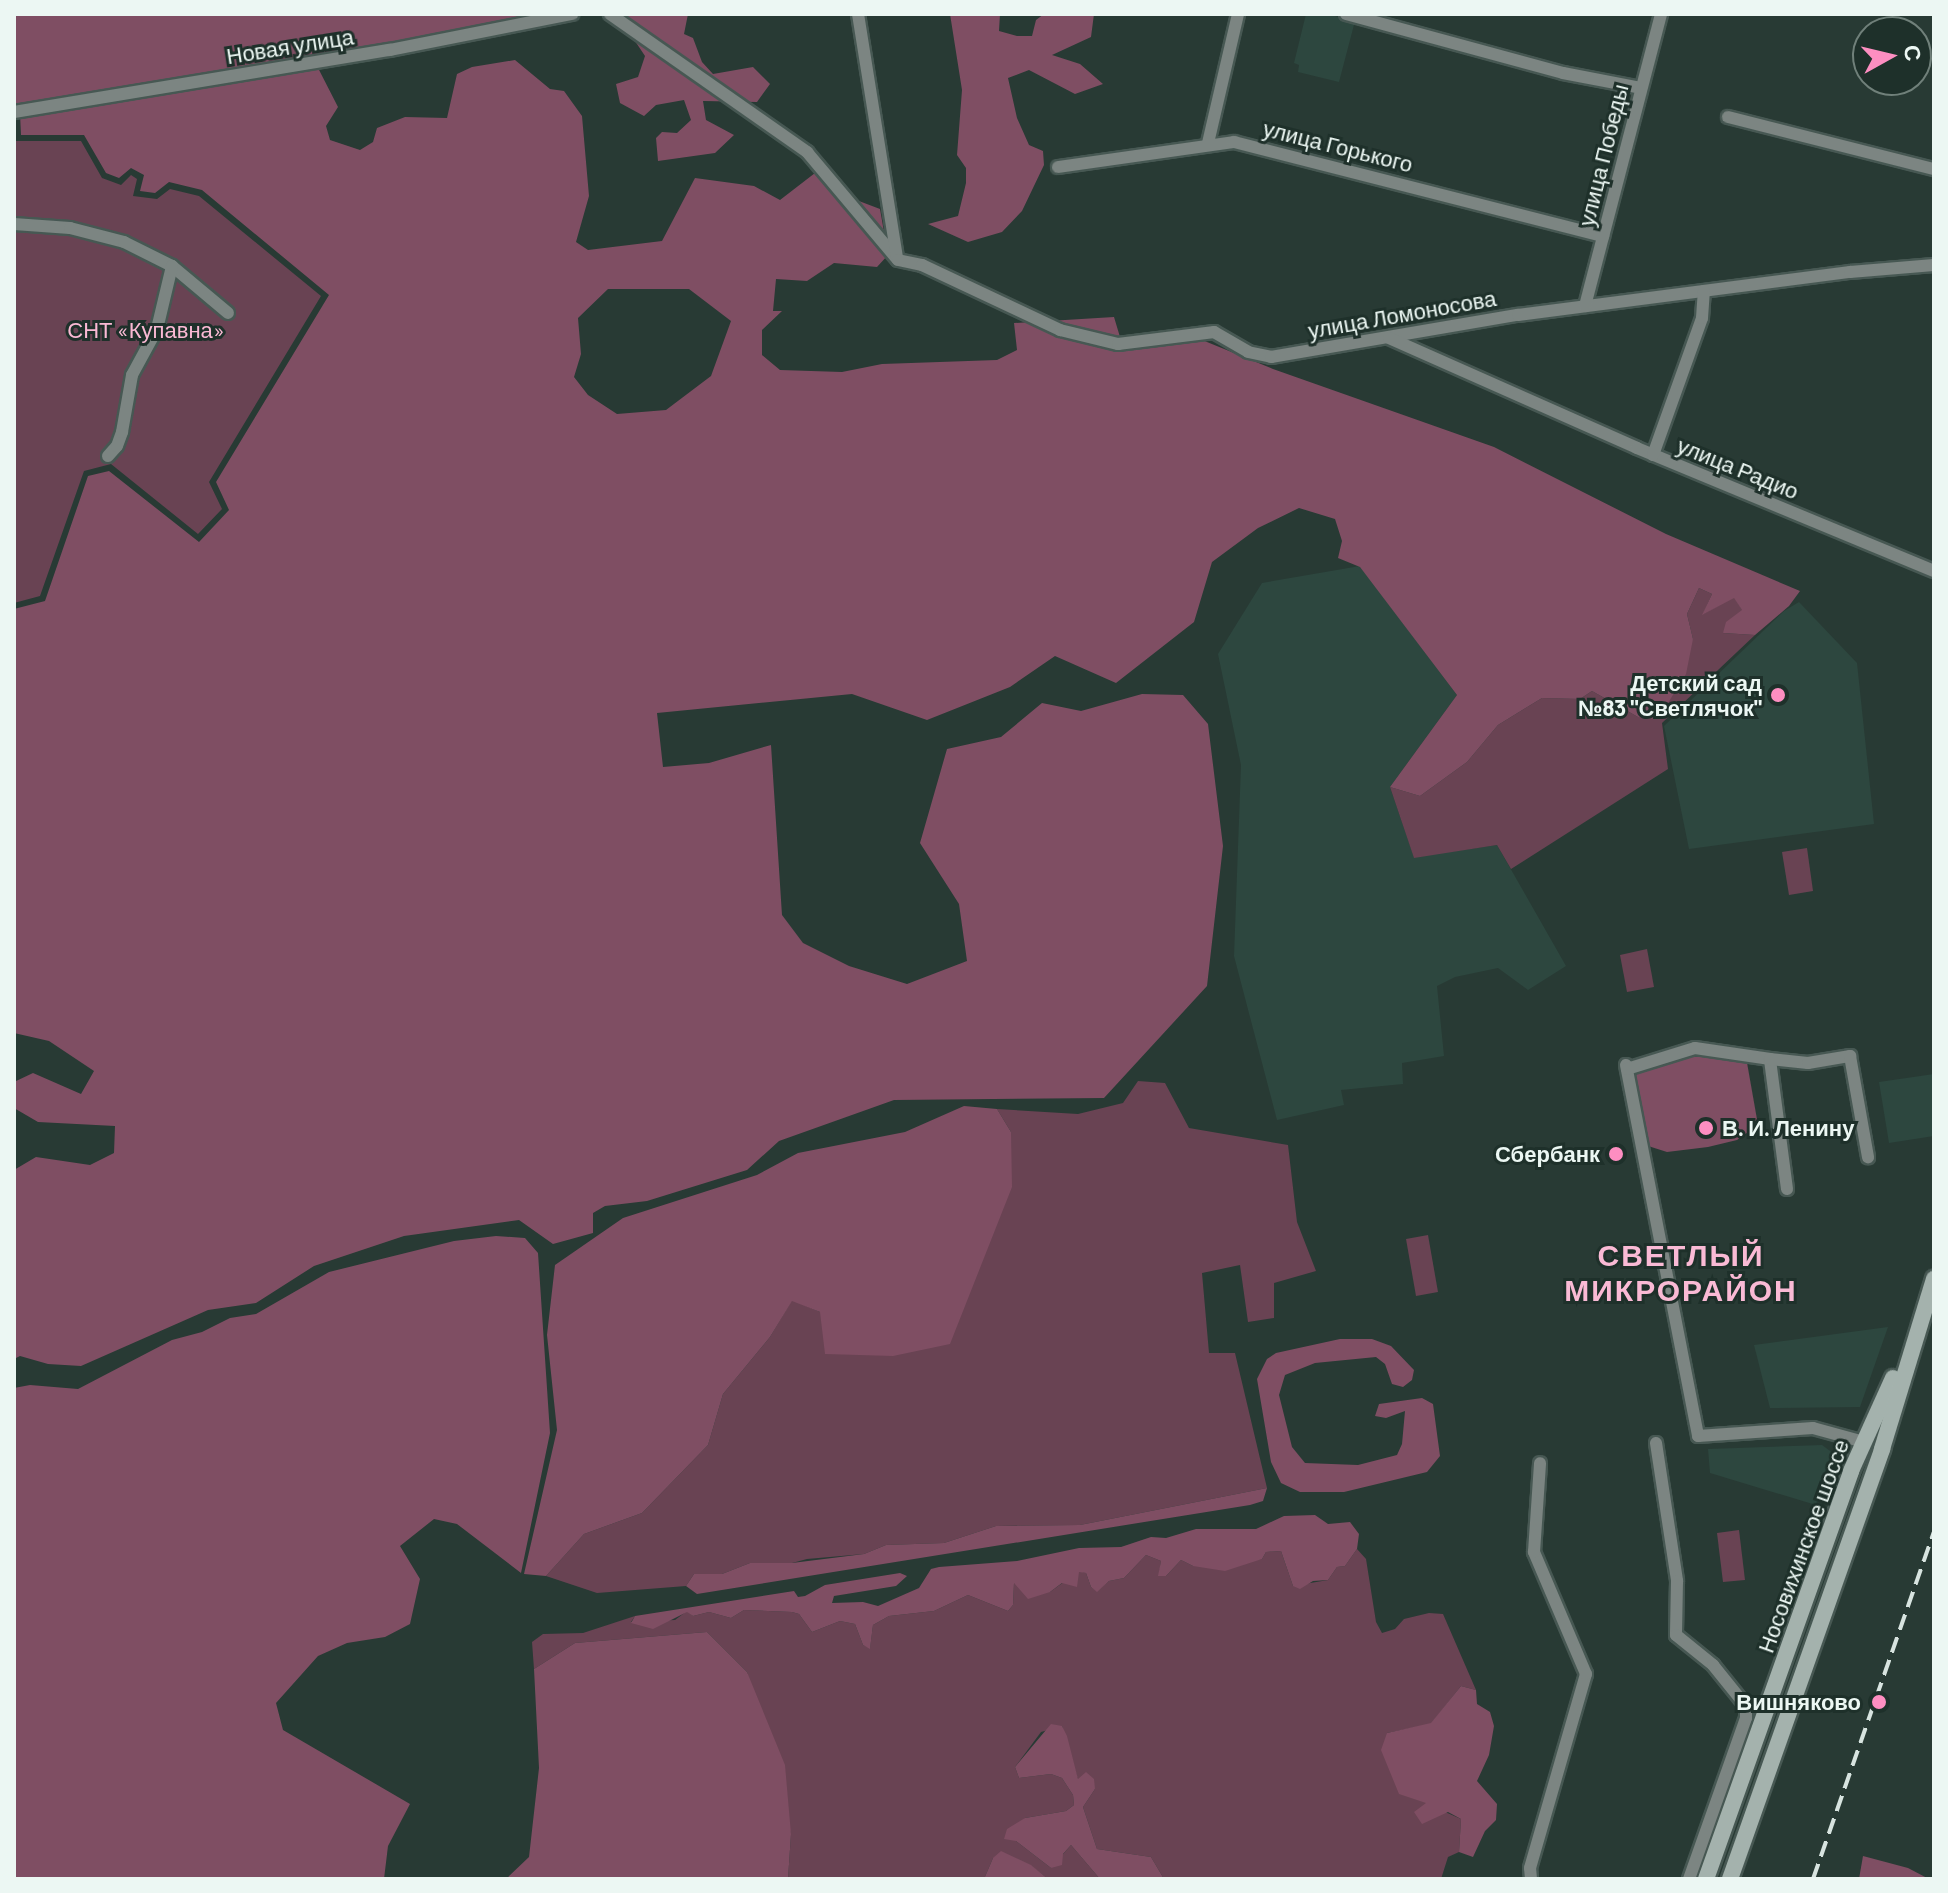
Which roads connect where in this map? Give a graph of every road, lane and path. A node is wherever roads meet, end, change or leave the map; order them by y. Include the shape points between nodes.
1 (572, 14) edge
2 (610, 14) edge
3 (858, 14) edge
4 (1238, 14) edge
5 (1346, 14) edge
6 (1661, 14) edge
7 (1641, 88) junction
8 (14, 112) edge
9 (1728, 117) dead end
10 (1208, 143) junction
11 (1058, 167) dead end
12 (1934, 169) edge
13 (14, 224) edge
14 (1603, 236) junction
15 (898, 260) junction
16 (1934, 265) edge
17 (172, 266) junction
18 (1704, 291) junction
19 (1585, 306) junction
20 (228, 313) dead end
21 (1387, 337) junction
22 (1653, 455) junction
23 (108, 456) dead end
24 (1934, 571) edge
25 (1770, 1059) junction
26 (1868, 1157) dead end
27 (1787, 1189) dead end
28 (1934, 1279) edge
29 (1919, 1322) junction
30 (1864, 1442) junction
31 (1656, 1443) dead end
32 (1540, 1463) dead end
33 (1531, 1879) edge
34 (1689, 1879) edge
35 (1706, 1879) edge
36 (1730, 1879) edge

1 - 8 street, Новая улица
2 - 15 street via 807,152
3 - 15 street
4 - 10 street
5 - 7 street via 1563,73
6 - 7 street, улица Победы
7 - 14 street, улица Победы
9 - 12 street
10 - 11 street, улица Горького
10 - 14 street, улица Горького via 1259,146
13 - 17 street via 70,228 124,242
14 - 19 street, улица Победы
15 - 21 street, улица Ломоносова via 922,265 1060,330 1118,344 1214,332 1248,352 1271,357
16 - 18 street, улица Ломоносова
17 - 20 street
17 - 23 street via 157,329 132,375 122,432
18 - 19 street, улица Ломоносова
18 - 22 street via 1702,318
19 - 21 street, улица Ломоносова
21 - 22 street, улица Радио
22 - 24 street, улица Радио
25 - 26 street via 1808,1063 1850,1056
25 - 27 street
25 - 30 street via 1695,1048 1626,1067 1698,1436 1813,1428
28 - 29 main road, Носовихинское шоссе
29 - 30 main road, Носовихинское шоссе
29 - 36 main road, Носовихинское шоссе via 1882,1449
30 - 35 main road, Носовихинское шоссе
31 - 34 street via 1677,1581 1676,1635 1713,1665 1746,1706
32 - 33 street via 1534,1552 1586,1674

